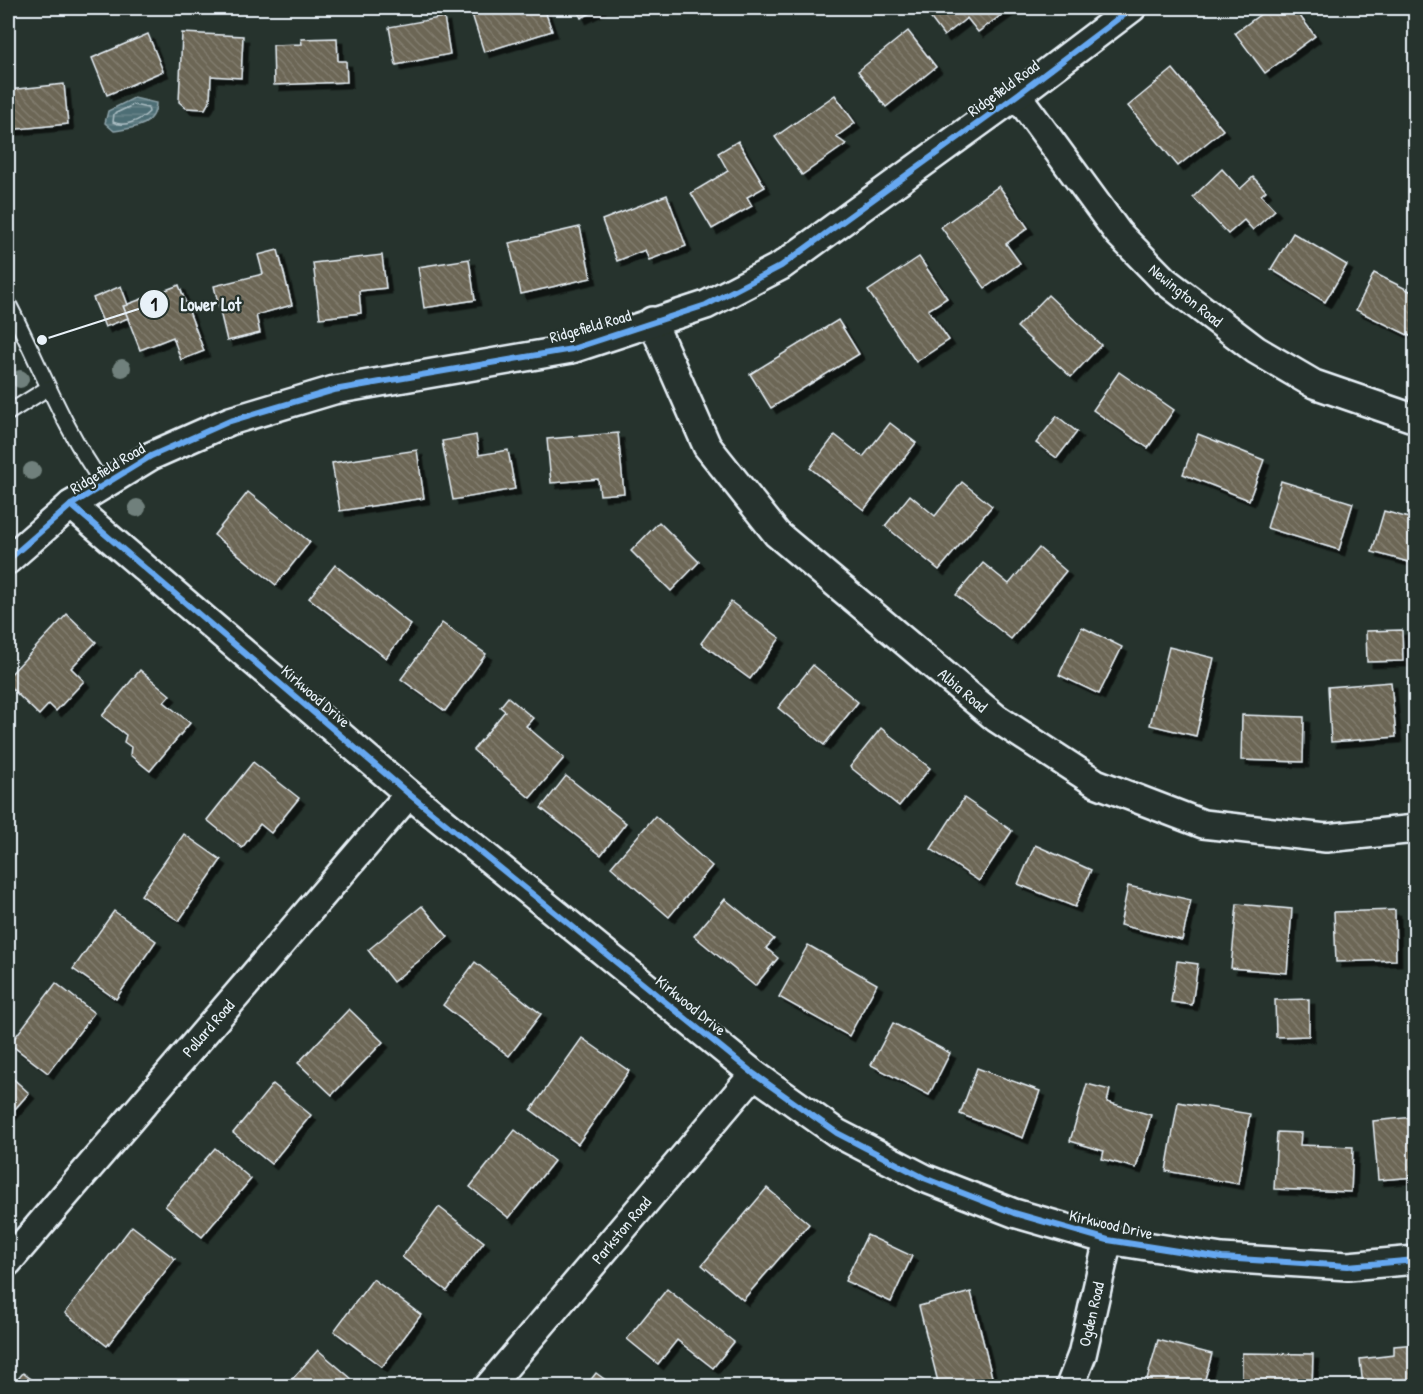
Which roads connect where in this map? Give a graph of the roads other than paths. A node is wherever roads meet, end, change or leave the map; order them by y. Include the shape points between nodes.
1 (1132, 8) edge
2 (1017, 95) junction
3 (8, 303) edge
4 (652, 321) junction
5 (48, 388) junction
6 (8, 413) edge
7 (1416, 419) edge
8 (104, 485) junction
9 (71, 504) junction
10 (8, 560) edge
11 (409, 794) junction
12 (1416, 829) edge
13 (754, 1074) junction
14 (1108, 1240) junction
15 (1416, 1260) edge
16 (8, 1262) edge
17 (489, 1386) edge
18 (1070, 1386) edge

1 - 2 street, Ridgefield Road
2 - 4 street, Ridgefield Road via 781,266 706,305
2 - 7 street, Newington Road via 1118,233 1164,280 1256,350 1314,384
3 - 5 lane
4 - 8 street, Ridgefield Road via 572,349 334,390 230,421 151,456
4 - 12 street, Albia Road via 707,446 777,534 996,718 1096,783 1203,824 1326,838
5 - 6 lane
5 - 8 lane via 85,459
8 - 9 street, Ridgefield Road
9 - 10 street, Ridgefield Road
9 - 11 street, Kirkwood Drive
11 - 13 street, Kirkwood Drive
11 - 16 street, Pollard Road
13 - 14 street, Kirkwood Drive via 837,1133 924,1178 1014,1213
13 - 17 street, Parkston Road
14 - 15 street, Kirkwood Drive via 1222,1258 1348,1266
14 - 18 street, Ogden Road via 1082,1355

